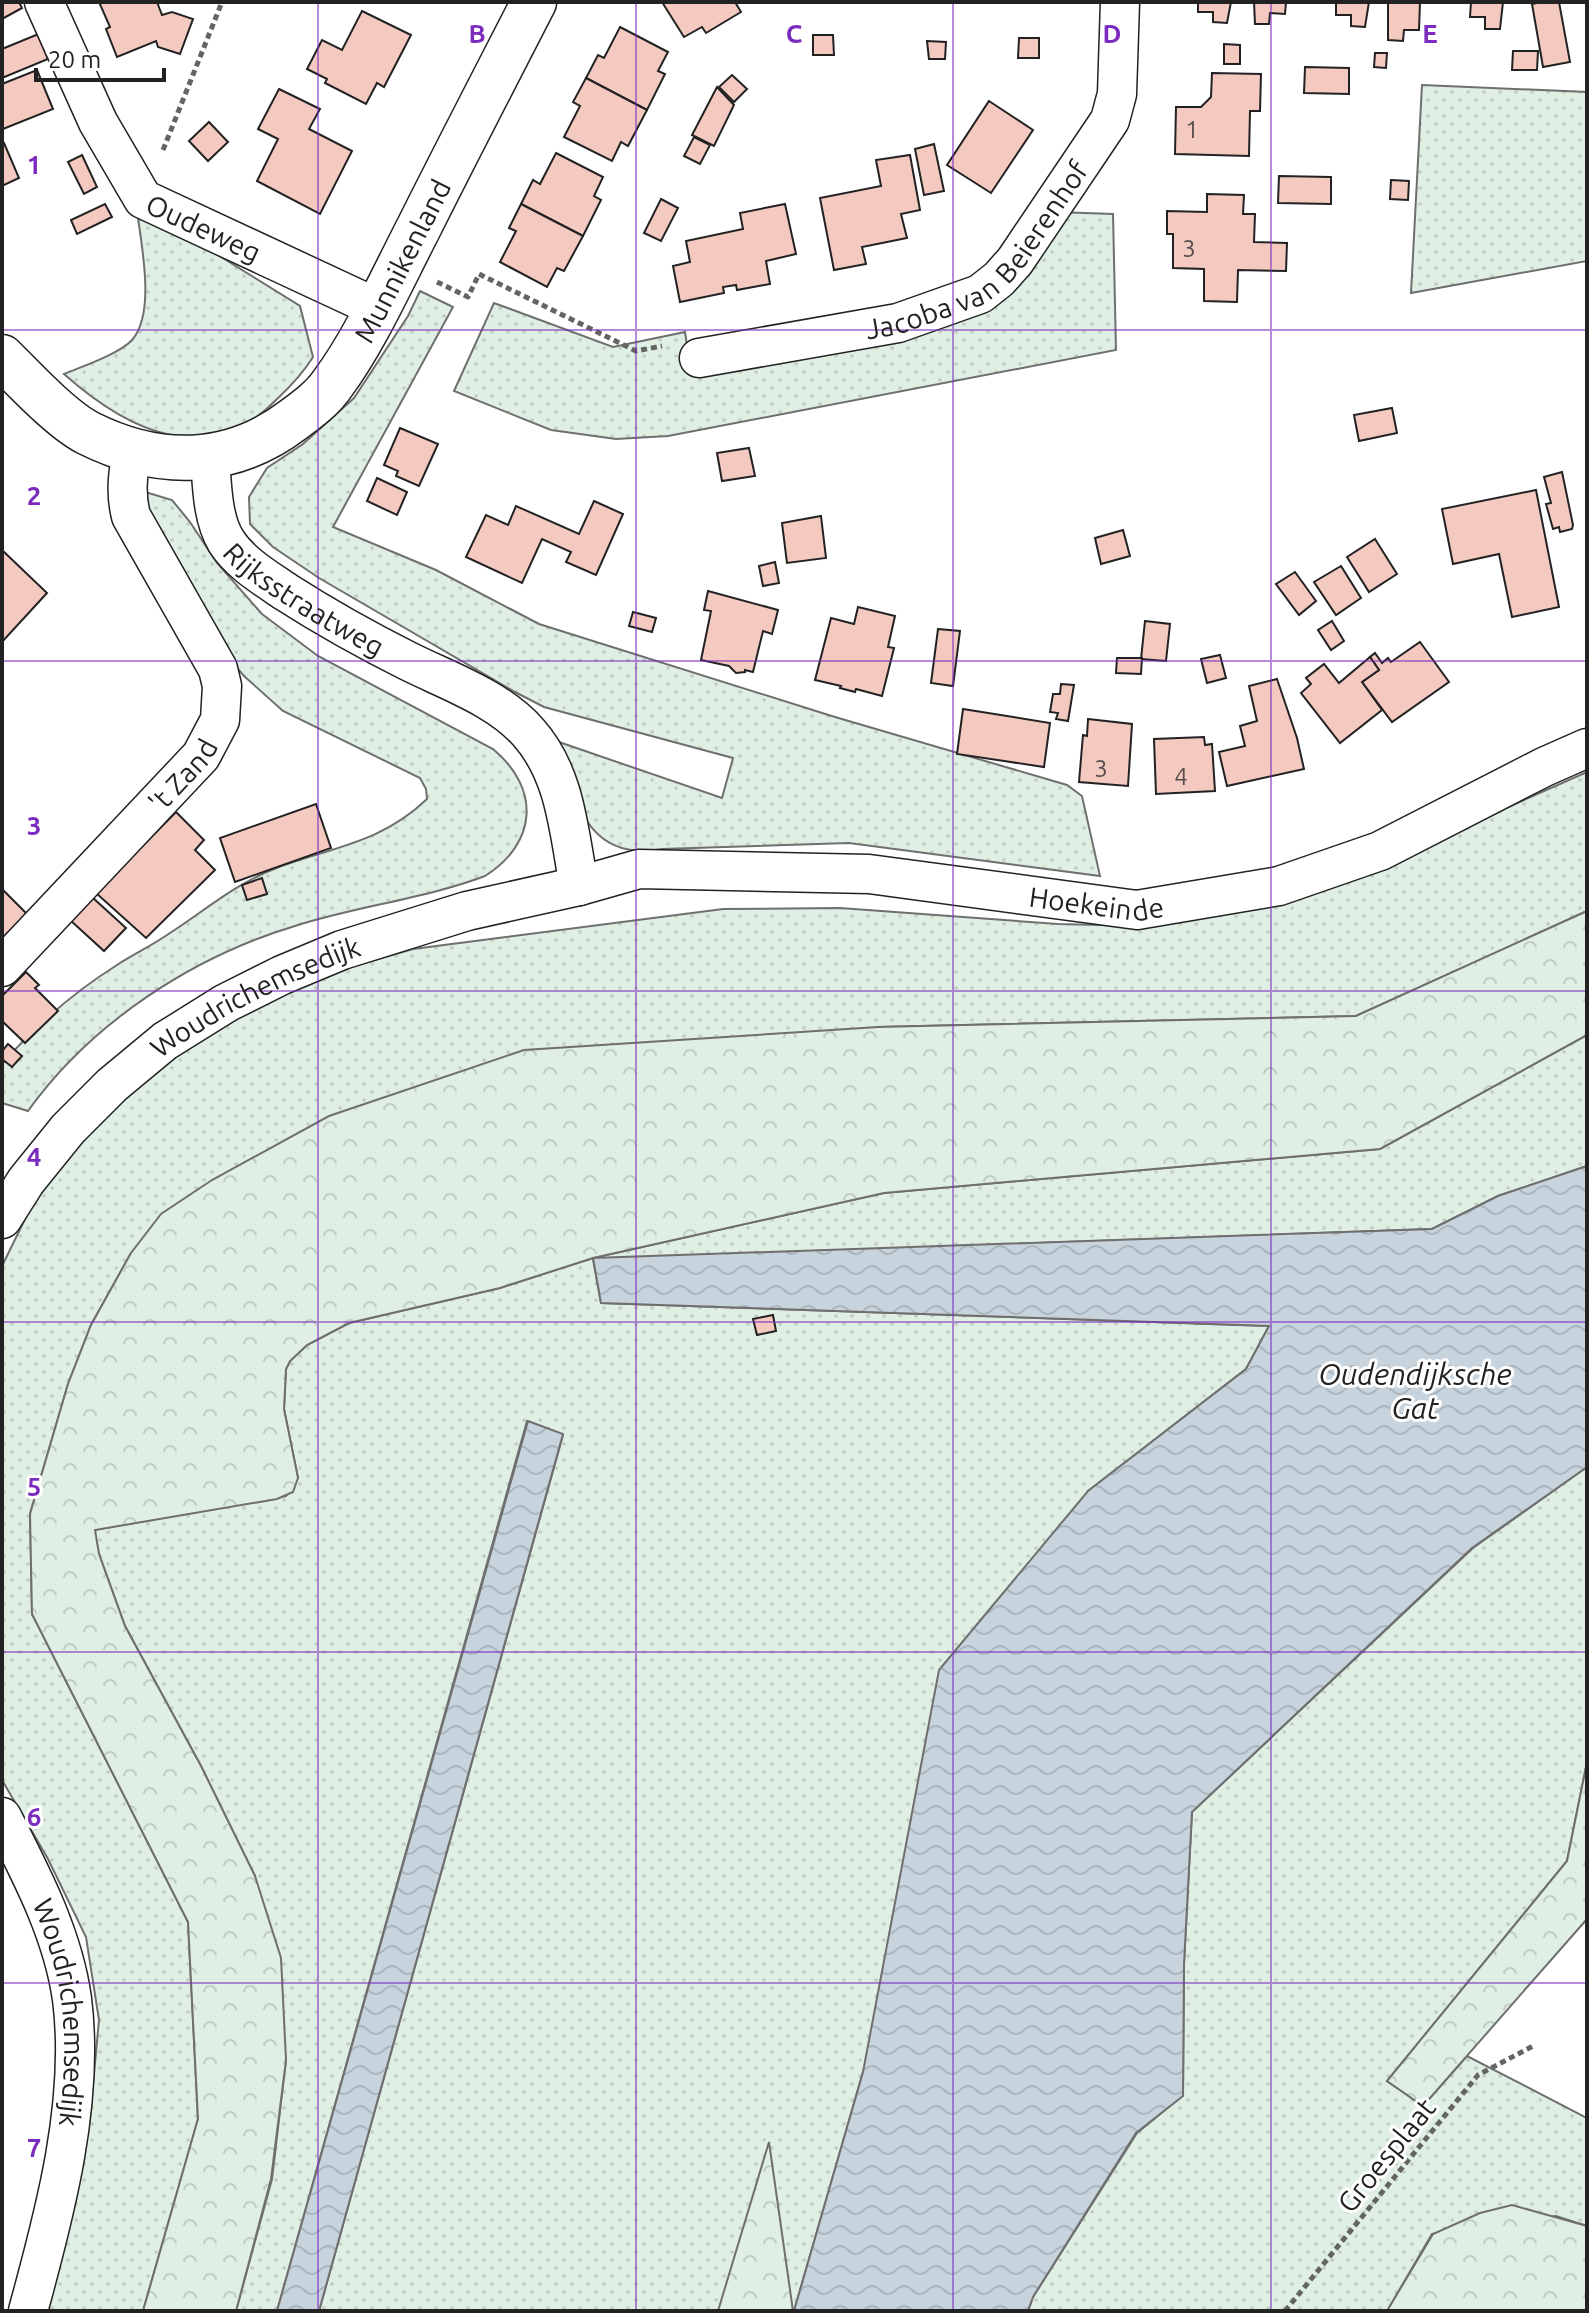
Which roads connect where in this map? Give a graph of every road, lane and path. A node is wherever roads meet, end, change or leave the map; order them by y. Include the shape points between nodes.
1 (44, 2) edge
2 (222, 2) edge
3 (534, 2) edge
4 (1120, 2) edge
5 (143, 199) junction
6 (401, 263) junction
7 (377, 308) junction
8 (2, 357) edge
9 (699, 358) joint
10 (132, 450) junction
11 (210, 458) junction
12 (1587, 748) edge
13 (579, 886) junction
14 (2, 967) edge
15 (2, 1219) edge
16 (2, 1817) edge
17 (1535, 2045) dead end
18 (28, 2311) edge
19 (1285, 2311) edge

1 - 5 street, Oudeweg via 98,122
2 - 5 path
3 - 6 street, Munnikenland
4 - 9 street, Jacoba van Beierenhof via 1117,94 1110,120 999,279 980,294 898,323
5 - 7 street, Oudeweg
6 - 7 street, Munnikenland
6 - 9 path via 468,297 479,274 636,351 695,340
7 - 11 street, Munnikenland via 333,385 314,404 272,436
8 - 10 street via 86,432
10 - 11 street
10 - 14 street, 't Zand via 127,475 131,516 214,661 222,686 220,720 201,756
11 - 13 street, Rijksstraatweg via 213,499 225,539 243,561 329,620 471,692 528,732 551,764 563,799
12 - 13 street, Hoekeinde via 1380,851 1279,886 1137,910 869,874 639,869
13 - 15 street, Woudrichemsedijk via 467,911 342,950 226,1003 165,1041 112,1085 68,1129
16 - 18 street, Woudrichemsedijk via 40,1892 71,1996 74,2026 67,2139
17 - 19 path, Groesplaat via 1478,2075

